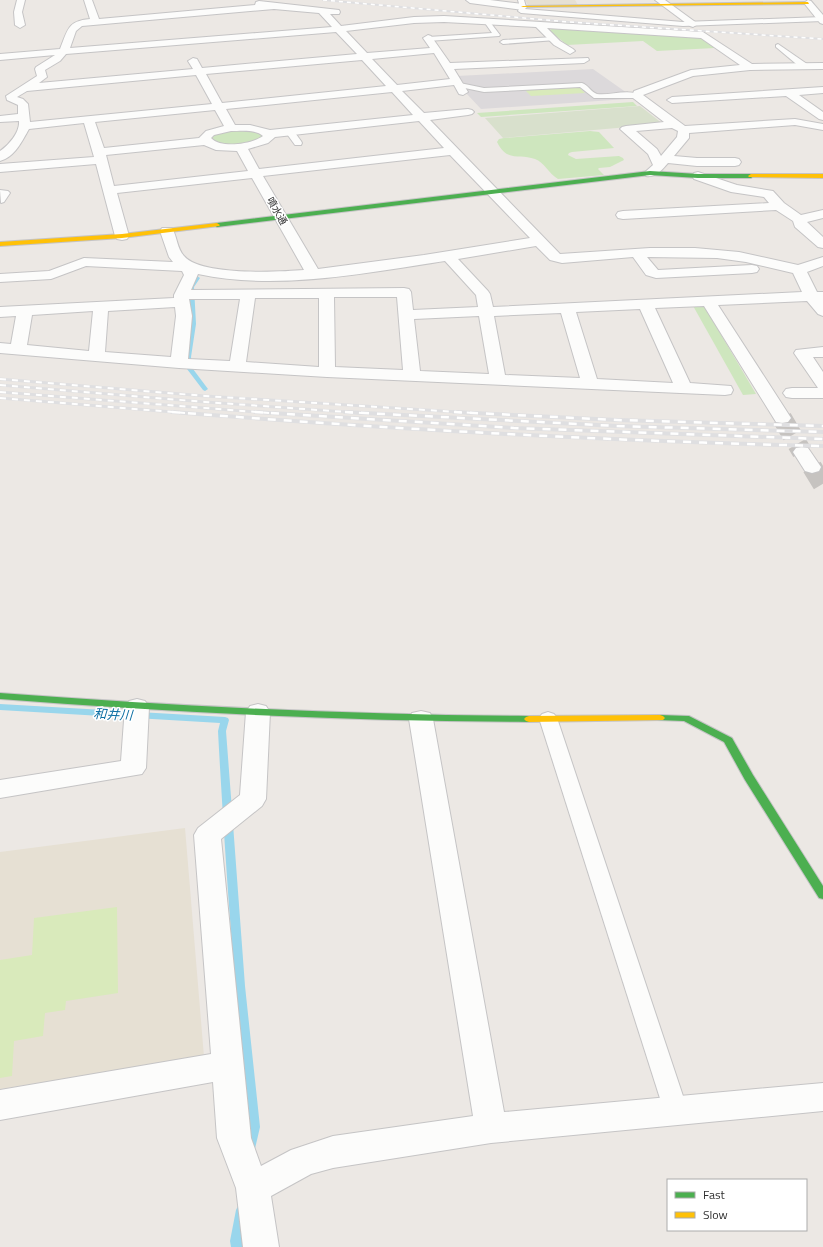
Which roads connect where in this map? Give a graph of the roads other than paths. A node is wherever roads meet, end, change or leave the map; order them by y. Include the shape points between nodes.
1 (21, 0) edge
2 (88, 0) edge
3 (470, 0) edge
4 (228, 1) edge
5 (807, 1) edge
6 (817, 2) dead end
7 (522, 3) edge
8 (662, 3) edge
9 (162, 4) dead end
10 (274, 6) junction
11 (322, 11) junction
12 (345, 13) dead end
13 (167, 14) junction
14 (375, 16) dead end
15 (95, 20) junction
16 (414, 20) junction
17 (822, 20) edge
18 (488, 23) junction
19 (693, 24) junction
20 (20, 25) dead end
21 (540, 26) junction
22 (338, 28) junction
23 (179, 35) junction
24 (428, 39) junction
25 (554, 39) junction
26 (503, 42) dead end
27 (778, 46) dead end
28 (438, 50) junction
29 (64, 51) junction
30 (570, 51) dead end
31 (365, 56) junction
32 (0, 57) edge
33 (584, 60) dead end
34 (447, 66) junction
35 (804, 66) junction
36 (823, 66) edge
37 (750, 67) junction
38 (40, 68) junction
39 (27, 69) dead end
40 (199, 72) junction
41 (459, 86) junction
42 (751, 86) dead end
43 (23, 88) junction
44 (395, 88) junction
45 (823, 90) edge
46 (788, 92) junction
47 (765, 94) junction
48 (637, 96) junction
49 (717, 98) junction
50 (672, 100) dead end
51 (218, 106) junction
52 (730, 107) dead end
53 (468, 112) dead end
54 (742, 116) dead end
55 (823, 117) edge
56 (422, 118) junction
57 (0, 119) edge
58 (88, 119) junction
59 (24, 121) junction
60 (755, 125) junction
61 (679, 127) junction
62 (231, 128) junction
63 (823, 128) edge
64 (290, 132) junction
65 (268, 134) junction
66 (206, 141) junction
67 (298, 143) dead end
68 (241, 148) junction
69 (453, 151) junction
70 (100, 156) junction
71 (0, 157) edge
72 (734, 162) dead end
73 (658, 166) junction
74 (0, 168) edge
75 (255, 173) junction
76 (698, 176) junction
77 (823, 176) edge
78 (109, 190) junction
79 (491, 191) junction
80 (779, 206) junction
81 (823, 214) edge
82 (623, 215) dead end
83 (281, 217) junction
84 (800, 219) junction
85 (167, 230) junction
86 (122, 236) junction
87 (539, 241) junction
88 (0, 244) edge
89 (823, 244) edge
90 (705, 249) dead end
91 (670, 252) junction
92 (637, 253) junction
93 (448, 256) junction
94 (823, 261) edge
95 (187, 267) junction
96 (779, 267) junction
97 (799, 270) junction
98 (314, 275) junction
99 (0, 278) edge
100 (326, 293) junction
101 (248, 294) junction
102 (817, 296) edge
103 (181, 298) junction
104 (708, 301) junction
105 (645, 304) junction
106 (102, 306) junction
107 (567, 308) junction
108 (25, 311) junction
109 (823, 311) edge
110 (0, 312) edge
111 (486, 313) junction
112 (408, 316) junction
113 (0, 348) edge
114 (18, 349) junction
115 (823, 352) edge
116 (97, 356) junction
117 (179, 363) junction
118 (237, 366) junction
119 (327, 372) junction
120 (412, 376) junction
121 (498, 380) junction
122 (590, 384) junction
123 (823, 384) edge
124 (684, 388) junction
125 (725, 390) dead end
126 (792, 393) dead end
127 (823, 393) edge
128 (782, 418) tunnel mouth
129 (802, 452) tunnel mouth
130 (812, 468) tunnel mouth
131 (0, 696) edge
132 (137, 707) junction
133 (258, 712) junction
134 (548, 718) junction
135 (421, 719) junction
136 (0, 789) edge
137 (823, 895) edge
138 (228, 1065) junction
139 (823, 1097) edge
140 (0, 1105) edge
141 (676, 1111) junction
142 (491, 1128) junction
143 (247, 1170) junction
144 (260, 1247) edge

1 - 20 street via 14,12
2 - 15 street
3 - 7 street
4 - 10 street
5 - 6 street
5 - 8 street
5 - 17 street
7 - 8 street
7 - 19 lane via 521,11
8 - 19 street
9 - 13 street
10 - 11 street
10 - 13 street
11 - 12 street
11 - 22 street
13 - 15 street
13 - 23 street
14 - 16 street
15 - 29 street via 79,23 72,30
16 - 18 street via 444,19
16 - 22 street
16 - 24 street
17 - 19 lane
18 - 21 street
18 - 24 lane via 497,35
21 - 25 street
21 - 37 street via 703,35
22 - 23 street
22 - 31 street
23 - 29 street
23 - 40 street
24 - 28 street
25 - 26 lane
25 - 30 street
27 - 35 lane
28 - 31 street
28 - 34 street
29 - 32 street
29 - 38 street via 57,59
31 - 40 street
31 - 44 street
33 - 34 street
34 - 41 street
35 - 36 street
35 - 37 street
37 - 48 street via 691,73 638,93
38 - 39 street
38 - 43 street via 42,77
40 - 43 street
40 - 51 street
41 - 44 street
41 - 48 lane via 497,90 582,85 594,96
42 - 47 street
43 - 59 street via 11,98 23,104
44 - 51 street
44 - 56 street
45 - 46 street
46 - 47 street
46 - 55 street
47 - 49 street
48 - 61 street
49 - 50 street
49 - 52 street
51 - 58 street
51 - 62 street
53 - 56 street
54 - 60 street
56 - 64 street
56 - 69 street
57 - 59 street
58 - 59 street
58 - 70 street
59 - 71 street via 13,147
60 - 61 street
60 - 63 street via 795,122
61 - 73 street via 684,134 683,138
61 - 73 street via 626,129 653,152
62 - 65 street via 254,128
62 - 66 street via 210,133 205,138
64 - 65 street
64 - 67 lane
65 - 68 street via 269,137 260,144
66 - 68 street via 222,147
66 - 70 street
68 - 75 street, 噴水通
69 - 75 street
69 - 79 street
70 - 74 street
70 - 78 street
72 - 73 street
73 - 76 street
73 - 79 street
75 - 78 street
75 - 83 street, 噴水通
76 - 77 street
76 - 80 street via 735,189 763,192 772,196
78 - 86 street
79 - 83 street
79 - 87 street
80 - 82 street
80 - 84 street
81 - 84 street
83 - 85 street
83 - 98 street, 噴水通
84 - 89 street via 800,224
85 - 86 street
85 - 95 street via 176,257
86 - 88 street
87 - 92 street via 555,257 562,259
87 - 93 street
90 - 91 street
91 - 92 street
91 - 96 street via 740,256
92 - 96 street via 651,272 656,274
93 - 98 street
93 - 111 street via 479,288 483,294
94 - 97 street
95 - 98 street via 202,272 239,275
95 - 99 street via 84,262 51,274
95 - 103 street via 190,275
96 - 97 street
97 - 102 street
100 - 101 street
100 - 112 street via 404,292
100 - 119 street
101 - 103 street
101 - 118 street
102 - 104 street
102 - 109 street
103 - 106 street
103 - 117 street via 184,316
104 - 105 street
104 - 128 street
105 - 107 street
105 - 124 street
106 - 108 street
106 - 116 street
107 - 111 street
107 - 122 street
108 - 110 street
108 - 114 street
111 - 112 street
111 - 121 street
112 - 120 street
113 - 114 street
114 - 116 street
115 - 123 street via 802,353
116 - 117 street
117 - 118 street
118 - 119 street
119 - 120 street
120 - 121 street
121 - 122 street
122 - 124 street
124 - 125 street
126 - 127 street
129 - 130 street
131 - 132 street
132 - 133 street
132 - 136 street via 133,768
133 - 135 street
133 - 138 street via 253,799 207,835
134 - 135 street
134 - 137 street via 686,718 728,740
134 - 141 lane
135 - 142 street
138 - 140 street
138 - 143 street via 234,1138
139 - 141 street
141 - 142 street
142 - 143 street via 333,1152 303,1161
143 - 144 street

